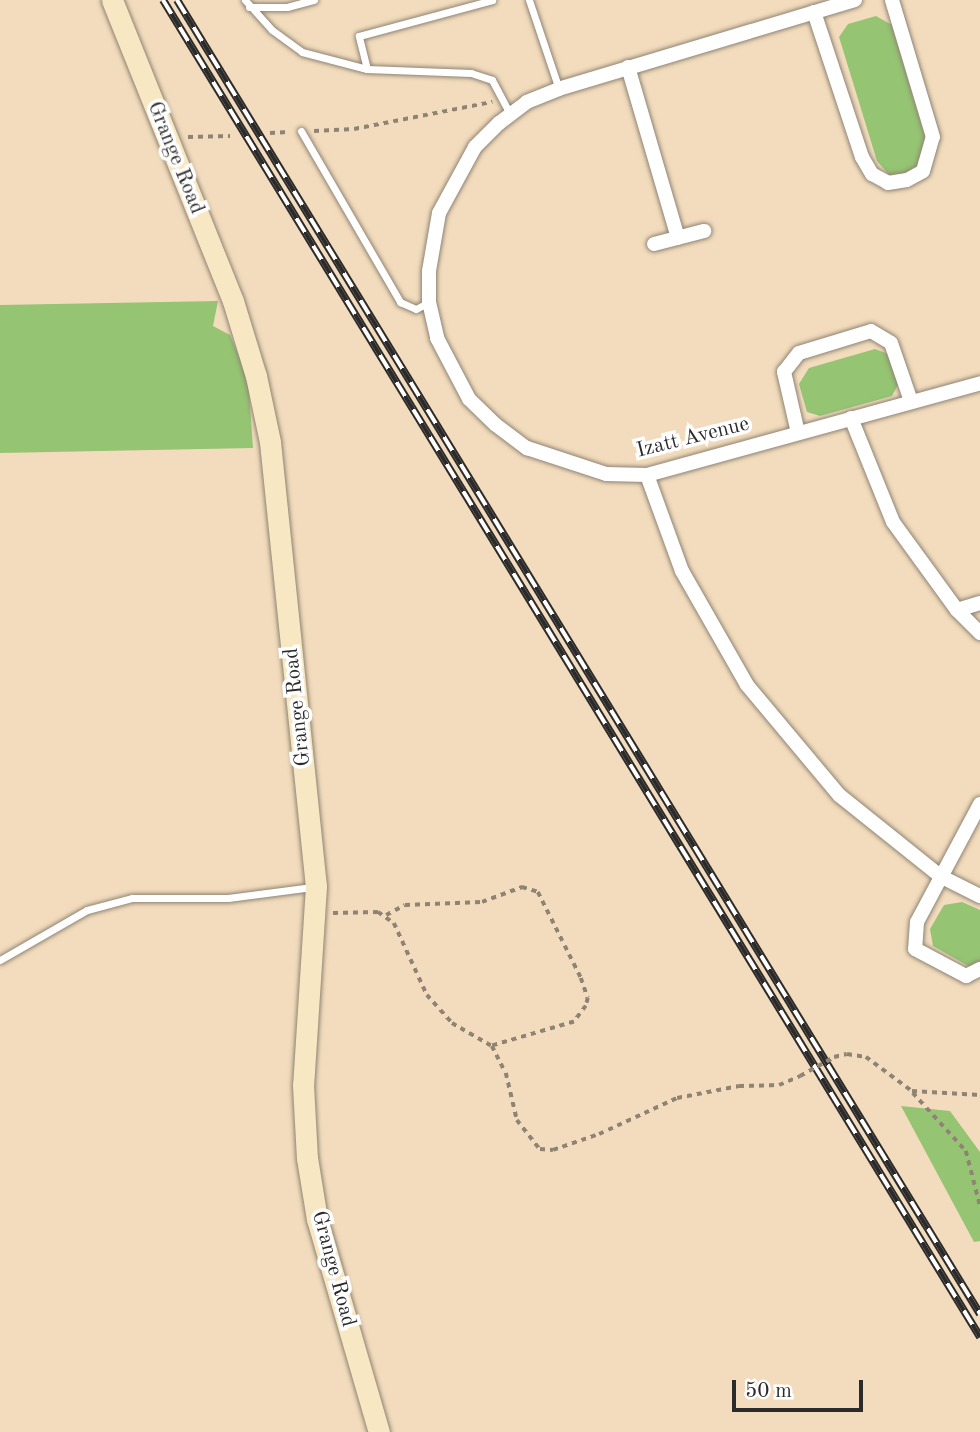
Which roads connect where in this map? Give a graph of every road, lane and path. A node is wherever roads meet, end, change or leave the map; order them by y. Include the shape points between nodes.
1 (112, 0) edge
2 (314, 0) edge
3 (492, 0) edge
4 (529, 0) edge
5 (855, 0) edge
6 (891, 0) edge
7 (247, 4) edge
8 (814, 12) junction
9 (628, 67) junction
10 (367, 69) junction
11 (559, 89) junction
12 (502, 95) junction
13 (510, 115) junction
14 (301, 131) junction
15 (271, 133) dead end
16 (182, 136) dead end
17 (230, 136) dead end
18 (704, 231) dead end
19 (678, 238) junction
20 (654, 244) dead end
21 (429, 302) junction
22 (980, 383) edge
23 (911, 401) junction
24 (851, 418) junction
25 (798, 433) junction
26 (647, 475) junction
27 (980, 603) edge
28 (957, 610) junction
29 (980, 633) edge
30 (980, 804) edge
31 (940, 876) junction
32 (316, 886) junction
33 (980, 896) edge
34 (315, 914) junction
35 (386, 915) junction
36 (0, 960) edge
37 (980, 969) edge
38 (492, 1046) junction
39 (912, 1091) junction
40 (980, 1095) edge
41 (980, 1205) edge
42 (379, 1432) edge

1 - 32 street, Grange Road via 233,301 256,376 270,442
2 - 7 lane via 287,7
3 - 10 lane via 359,36
4 - 11 lane
5 - 8 street, Izatt Avenue
6 - 8 street via 933,137 923,171 888,183 872,174 862,157
7 - 10 lane via 302,52
8 - 9 street, Izatt Avenue
9 - 11 street, Izatt Avenue
9 - 19 street
10 - 12 lane via 471,73 492,80
11 - 13 street, Izatt Avenue
12 - 13 lane
12 - 14 path via 488,106 354,130
13 - 21 street, Izatt Avenue via 475,147 439,213
14 - 15 path
14 - 21 lane via 400,302 416,309
16 - 17 path
18 - 19 street
19 - 20 street
21 - 26 street, Izatt Avenue via 450,369 469,399 496,425 527,448 567,464 606,474
22 - 23 street, Izatt Avenue
23 - 24 street, Izatt Avenue
23 - 25 street via 891,343 871,331 799,352 784,372
24 - 25 street, Izatt Avenue
24 - 28 street via 893,522
25 - 26 street, Izatt Avenue
26 - 31 street via 682,571 747,685 839,795
27 - 28 street
28 - 29 street
30 - 31 street
31 - 33 street
31 - 37 street via 917,922 915,949 966,976
32 - 34 street, Grange Road
32 - 36 lane via 228,898 132,898 87,911
34 - 35 path
34 - 42 street, Grange Road via 303,1085 307,1158 317,1219
35 - 38 path via 427,995 452,1023
35 - 38 path via 405,905 482,902 522,887 538,892 581,978 586,1006 574,1022
38 - 39 path, bridge via 506,1073 517,1120 540,1149 553,1150 599,1133 677,1098 739,1086 779,1085 834,1057 866,1057
39 - 40 path
39 - 41 path via 953,1143 966,1151

